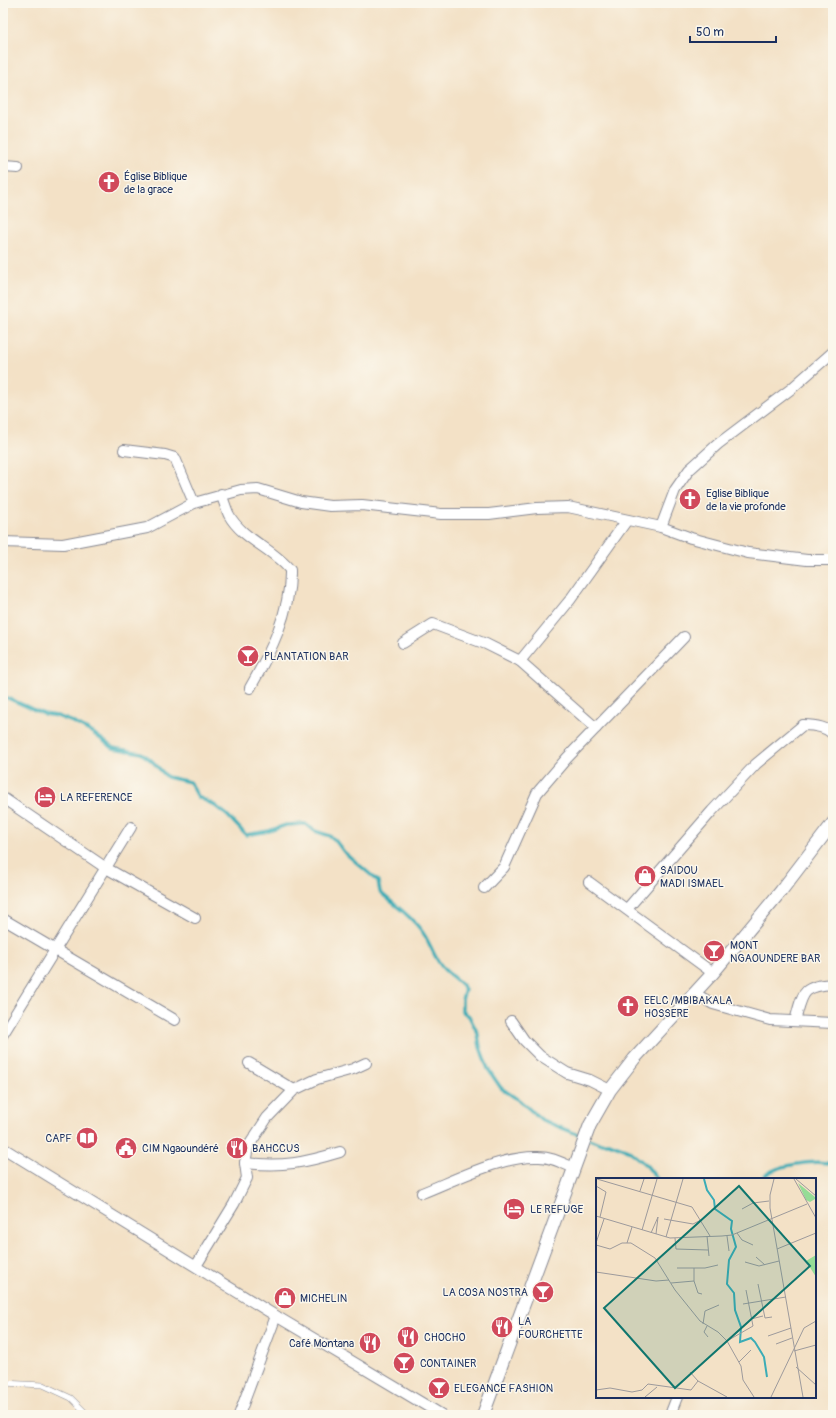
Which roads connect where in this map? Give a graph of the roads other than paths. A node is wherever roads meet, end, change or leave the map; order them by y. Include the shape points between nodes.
1 (3, 167) edge
2 (18, 168) dead end
3 (833, 352) edge
4 (124, 450) dead end
5 (222, 494) junction
6 (194, 503) junction
7 (627, 520) junction
8 (661, 526) junction
9 (3, 542) edge
10 (833, 560) edge
11 (684, 637) dead end
12 (403, 644) dead end
13 (520, 661) junction
14 (250, 688) dead end
15 (596, 728) junction
16 (833, 734) edge
17 (3, 798) edge
18 (833, 823) edge
19 (131, 827) dead end
20 (106, 868) junction
21 (590, 882) dead end
22 (484, 888) dead end
23 (627, 909) junction
24 (195, 918) dead end
25 (3, 919) edge
26 (56, 951) junction
27 (713, 973) junction
28 (833, 984) edge
29 (694, 993) junction
30 (175, 1020) dead end
31 (512, 1021) dead end
32 (795, 1021) junction
33 (833, 1023) edge
34 (3, 1034) edge
35 (248, 1063) dead end
36 (366, 1063) dead end
37 (294, 1090) junction
38 (610, 1090) junction
39 (3, 1148) edge
40 (340, 1152) dead end
41 (245, 1163) junction
42 (574, 1168) junction
43 (422, 1193) dead end
44 (196, 1266) junction
45 (276, 1316) junction
46 (3, 1383) edge
47 (677, 1398) edge
48 (88, 1415) edge
49 (239, 1415) edge
50 (442, 1415) edge
51 (483, 1415) edge
52 (670, 1415) edge

1 - 2 street
3 - 8 street via 792,389 718,444 690,470 674,490
4 - 6 street via 175,458
5 - 6 street
5 - 7 street via 258,489 301,502 330,506 362,505 441,514 489,514 568,507 596,511
5 - 14 street via 230,516 247,535 282,560 290,570 288,594 275,642
6 - 9 street via 147,528 62,544
7 - 8 street
7 - 13 street via 570,600
8 - 10 street via 691,538 748,553 807,560
11 - 15 street
12 - 13 street via 433,624 486,644
13 - 15 street
15 - 22 street via 538,793 504,867
16 - 23 street via 814,725 803,725 756,764
17 - 20 street
18 - 27 street
19 - 20 street
20 - 24 street
20 - 26 street
21 - 23 street
23 - 27 street
25 - 26 street
26 - 30 street
26 - 34 street
27 - 29 street
28 - 32 street via 815,985 802,996
29 - 32 street via 713,1004 732,1010 770,1020
29 - 38 street via 634,1059
31 - 38 street via 524,1040 540,1056 567,1073
32 - 33 street
35 - 37 street
36 - 37 street via 317,1079
37 - 41 street via 267,1118 248,1147
38 - 42 street via 590,1125
39 - 44 street
40 - 41 street via 279,1166
41 - 44 street via 247,1178
42 - 43 street via 557,1160 539,1157 512,1158
42 - 51 street
44 - 45 street
45 - 49 street
45 - 50 street
46 - 48 lane via 43,1385 71,1398
47 - 52 street

